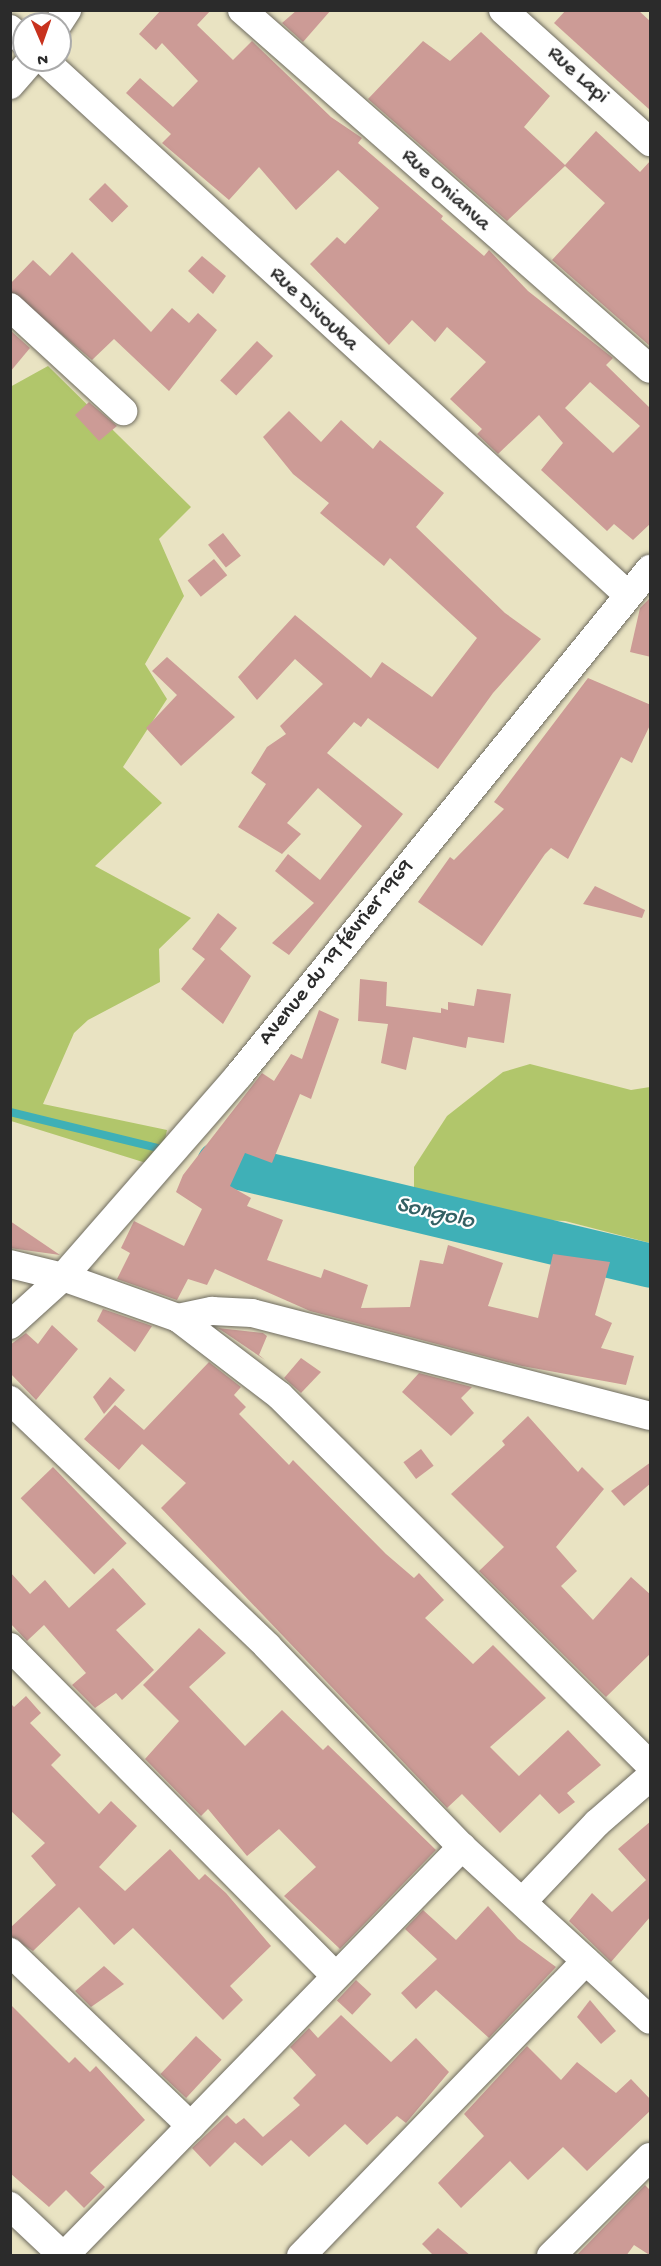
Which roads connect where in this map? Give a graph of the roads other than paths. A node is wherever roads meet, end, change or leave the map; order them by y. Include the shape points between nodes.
1 (242, 10) edge
2 (503, 10) edge
3 (21, 72) edge
4 (57, 72) edge
5 (10, 85) edge
6 (651, 142) edge
7 (10, 308) edge
8 (651, 369) edge
9 (123, 411) dead end
10 (651, 569) edge
11 (628, 595) junction
12 (10, 1264) edge
13 (63, 1277) junction
14 (178, 1318) junction
15 (10, 1325) edge
16 (10, 1400) edge
17 (651, 1416) edge
18 (10, 1647) edge
19 (651, 1765) edge
20 (651, 1777) edge
21 (462, 1847) junction
22 (523, 1902) junction
23 (10, 1952) edge
24 (586, 1960) junction
25 (336, 1976) junction
26 (651, 2020) edge
27 (191, 2126) junction
28 (651, 2157) edge
29 (10, 2206) edge
30 (63, 2256) edge
31 (301, 2256) edge
32 (551, 2256) edge

1 - 8 street, Rue Onianva
2 - 6 street, Rue Lapi
3 - 5 street
4 - 11 street, Rue Divouba via 383,375
7 - 9 street
10 - 11 street, Avenue du 19 février 1969
11 - 13 street, Avenue du 19 février 1969 via 239,1075
12 - 13 street
13 - 14 street
13 - 15 street, Avenue du 19 février 1969
14 - 17 street via 212,1311 252,1313
14 - 19 street via 280,1396
16 - 21 street via 267,1646
18 - 25 street
20 - 22 street via 597,1823
21 - 22 street
21 - 25 street
22 - 24 street
23 - 27 street
24 - 26 street
24 - 31 street
25 - 27 street
27 - 30 street
28 - 32 street
29 - 30 street

